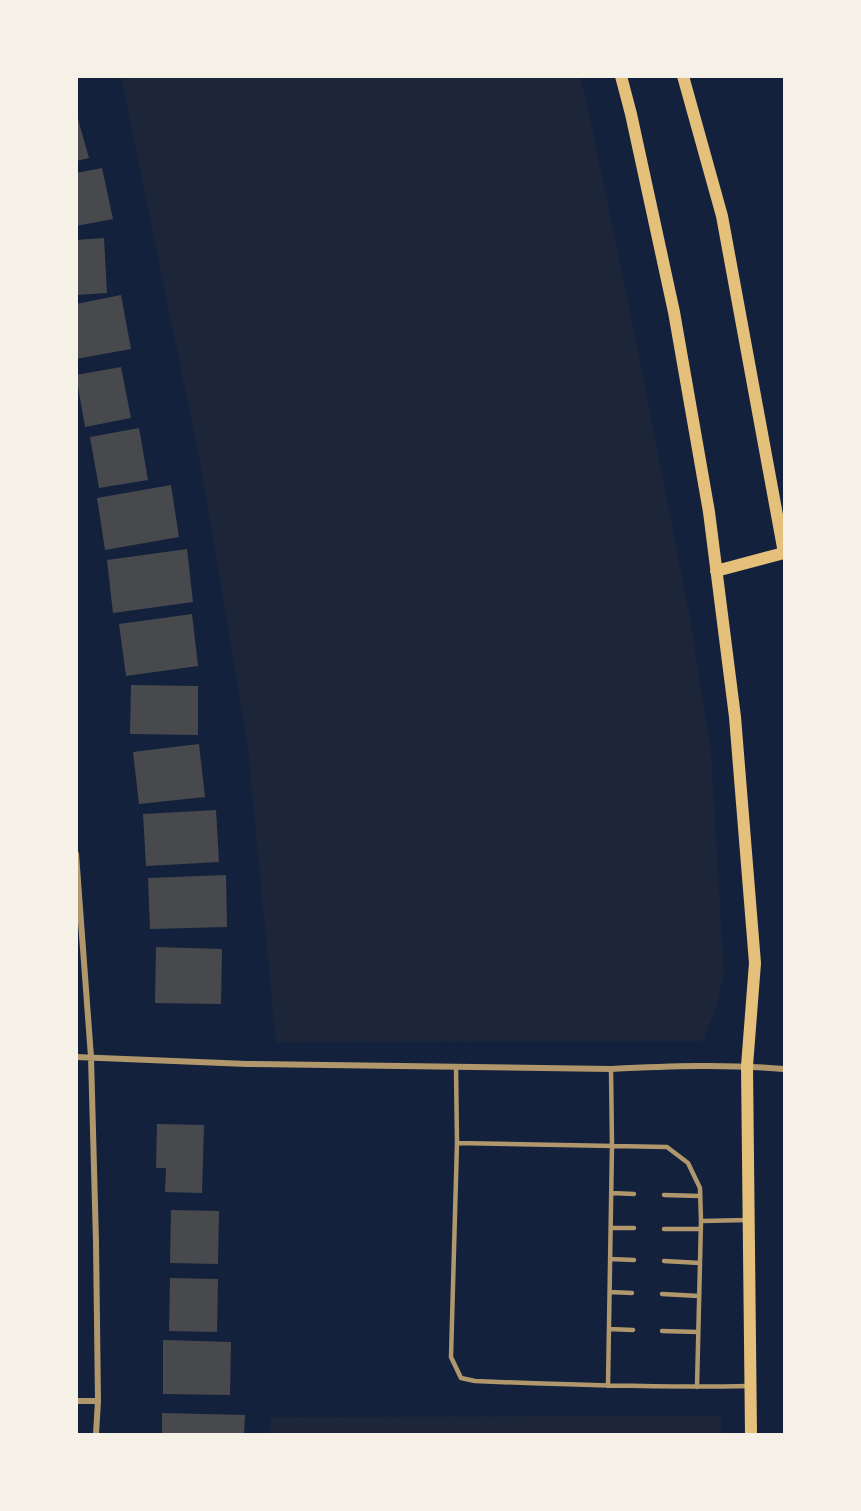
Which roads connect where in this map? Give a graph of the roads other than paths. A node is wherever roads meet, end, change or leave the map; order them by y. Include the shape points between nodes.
1 (621, 76) edge
2 (684, 76) edge
3 (784, 553) edge
4 (716, 572) junction
5 (76, 855) edge
6 (76, 1057) edge
7 (92, 1057) junction
8 (747, 1066) junction
9 (456, 1067) junction
10 (611, 1069) junction
11 (784, 1070) edge
12 (457, 1143) junction
13 (612, 1145) junction
14 (611, 1193) junction
15 (634, 1194) dead end
16 (664, 1195) dead end
17 (700, 1196) junction
18 (749, 1220) junction
19 (701, 1221) junction
20 (611, 1228) junction
21 (634, 1228) dead end
22 (664, 1229) dead end
23 (701, 1229) junction
24 (610, 1259) junction
25 (634, 1260) dead end
26 (664, 1261) dead end
27 (700, 1263) junction
28 (610, 1292) junction
29 (632, 1293) dead end
30 (662, 1294) dead end
31 (699, 1296) junction
32 (609, 1329) junction
33 (633, 1330) dead end
34 (662, 1331) dead end
35 (698, 1332) junction
36 (608, 1386) junction
37 (751, 1386) junction
38 (697, 1387) junction
39 (76, 1401) edge
40 (98, 1401) junction
41 (96, 1434) edge
42 (751, 1434) edge

1 - 4 main road via 674,312
2 - 3 main road via 722,216
3 - 4 main road
4 - 8 main road via 735,717 755,963
5 - 7 street
6 - 7 street
7 - 9 street
7 - 40 street
8 - 10 street
8 - 11 street
8 - 18 main road
9 - 10 street
9 - 12 lane
10 - 13 lane
12 - 13 lane
12 - 36 lane via 451,1357 461,1378
13 - 14 lane
13 - 17 lane via 667,1146 688,1163
14 - 15 lane
14 - 20 lane
16 - 17 lane
17 - 19 lane
18 - 19 lane
18 - 37 main road
19 - 23 lane
20 - 21 lane
20 - 24 lane
22 - 23 lane
23 - 27 lane
24 - 25 lane
24 - 28 lane
26 - 27 lane
27 - 31 lane
28 - 29 lane
28 - 32 lane
30 - 31 lane
31 - 35 lane
32 - 33 lane
32 - 36 lane
34 - 35 lane
35 - 38 lane
36 - 38 lane
37 - 38 lane
37 - 42 main road
39 - 40 street
40 - 41 street

